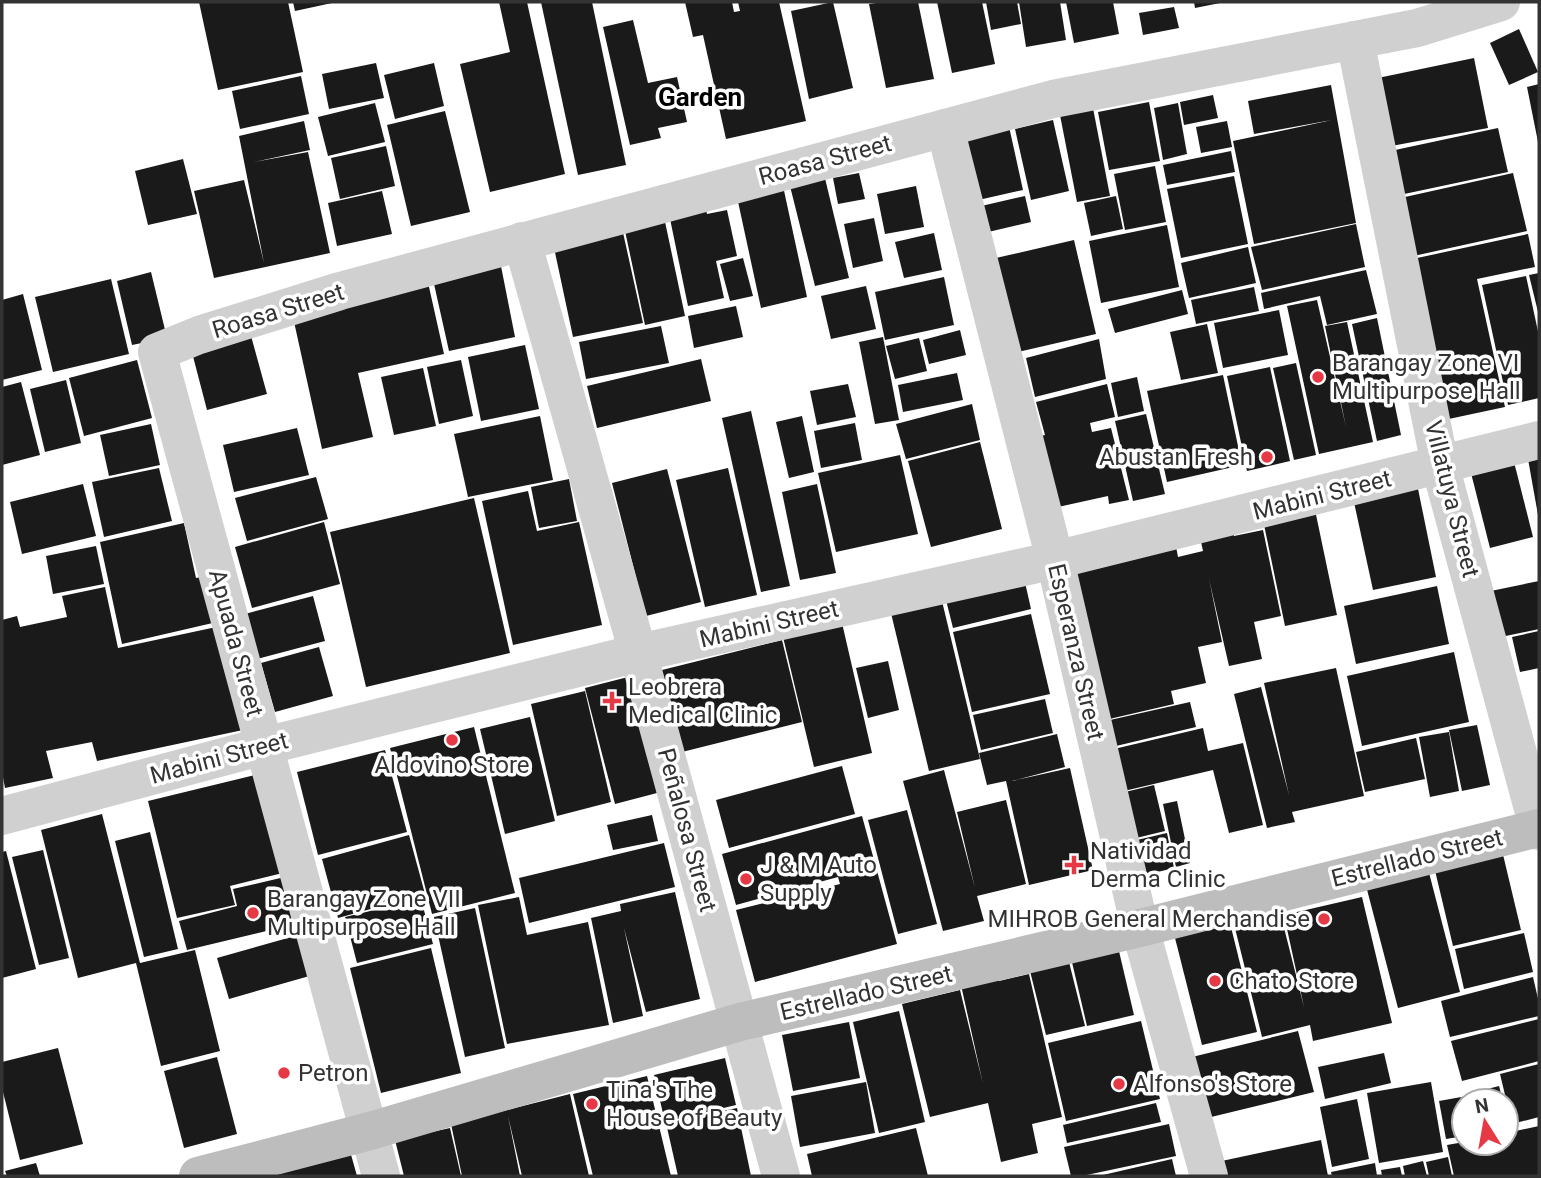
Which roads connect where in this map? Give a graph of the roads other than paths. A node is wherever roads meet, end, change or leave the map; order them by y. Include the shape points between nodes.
1 (1501, 2) edge
2 (1355, 40) junction
3 (945, 128) junction
4 (522, 242) junction
5 (157, 352) joint
6 (1539, 440) edge
7 (1440, 466) junction
8 (1055, 560) junction
9 (638, 653) junction
10 (264, 746) junction
11 (2, 816) edge
12 (1539, 829) edge
13 (1140, 928) junction
14 (740, 1023) junction
15 (370, 1131) junction
16 (198, 1176) edge
17 (381, 1176) edge
18 (781, 1176) edge
19 (1209, 1176) edge

1 - 2 street, Roasa Street via 1417,28
2 - 3 street, Roasa Street via 1053,99
2 - 7 street, Villatuya Street
3 - 4 street, Roasa Street
3 - 8 street, Esperanza Street
4 - 5 street, Roasa Street via 340,291
4 - 9 street, Peñalosa Street
5 - 10 street, Apuada Street
6 - 7 street, Mabini Street
7 - 8 street, Mabini Street
7 - 12 street, Villatuya Street
8 - 9 street, Mabini Street
8 - 13 street, Esperanza Street
9 - 10 street, Mabini Street
9 - 14 street, Peñalosa Street
10 - 11 street, Mabini Street
10 - 15 street, Apuada Street
12 - 13 street, Estrellado Street
13 - 14 street, Estrellado Street
13 - 19 street, Esperanza Street
14 - 15 street, Estrellado Street
14 - 18 street, Peñalosa Street
15 - 16 street, Estrellado Street
15 - 17 street, Apuada Street

